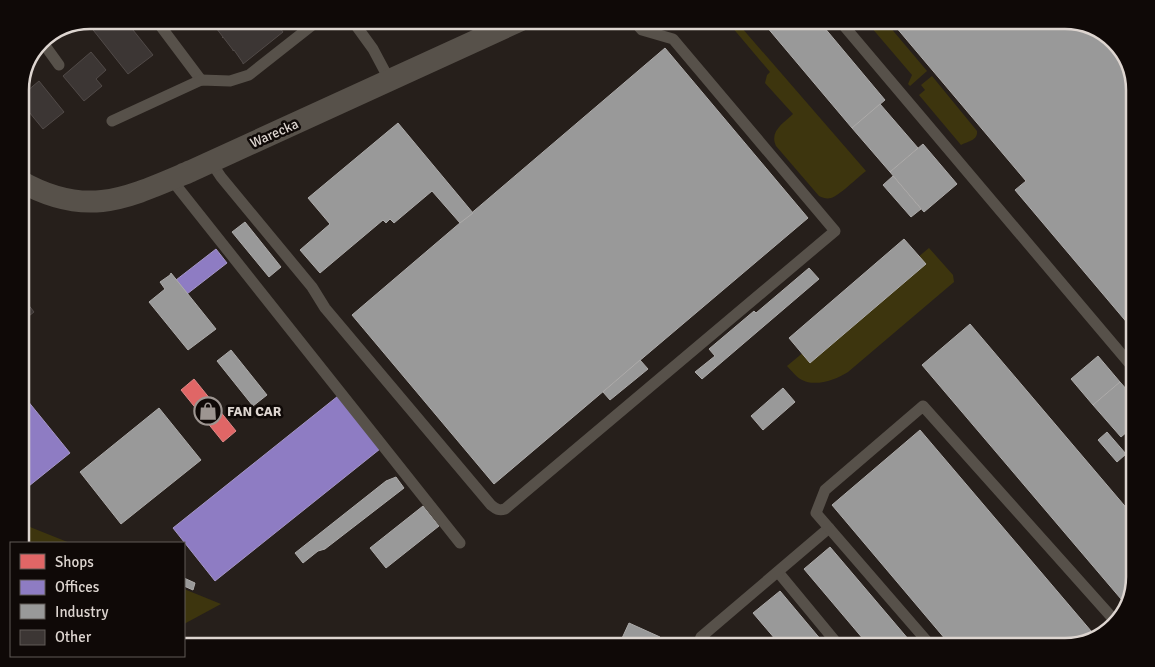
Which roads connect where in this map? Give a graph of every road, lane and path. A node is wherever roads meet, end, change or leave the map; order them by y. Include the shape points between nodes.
1 (163, 29) edge
2 (307, 29) edge
3 (359, 29) edge
4 (501, 29) edge
5 (641, 29) edge
6 (847, 29) edge
7 (46, 48) edge
8 (59, 65) dead end
9 (201, 80) junction
10 (390, 80) junction
11 (112, 121) dead end
12 (211, 162) junction
13 (171, 179) junction
14 (29, 186) edge
15 (1126, 359) edge
16 (829, 528) junction
17 (460, 543) dead end
18 (778, 572) junction
19 (1111, 617) edge
20 (701, 638) edge
21 (833, 638) edge
22 (924, 638) edge

1 - 9 lane
2 - 9 lane via 249,74 230,81
3 - 10 lane via 374,49
4 - 10 street, Warecka
5 - 12 lane via 673,39 835,231 505,510 495,508 325,308 312,287
6 - 15 lane
7 - 8 lane
9 - 11 lane
10 - 12 street, Warecka
12 - 13 street, Warecka
13 - 14 street, Warecka via 123,198 84,202 57,197
13 - 17 lane
16 - 18 lane
16 - 19 lane via 816,513 825,490 923,406
16 - 22 lane
18 - 20 lane
18 - 21 lane

